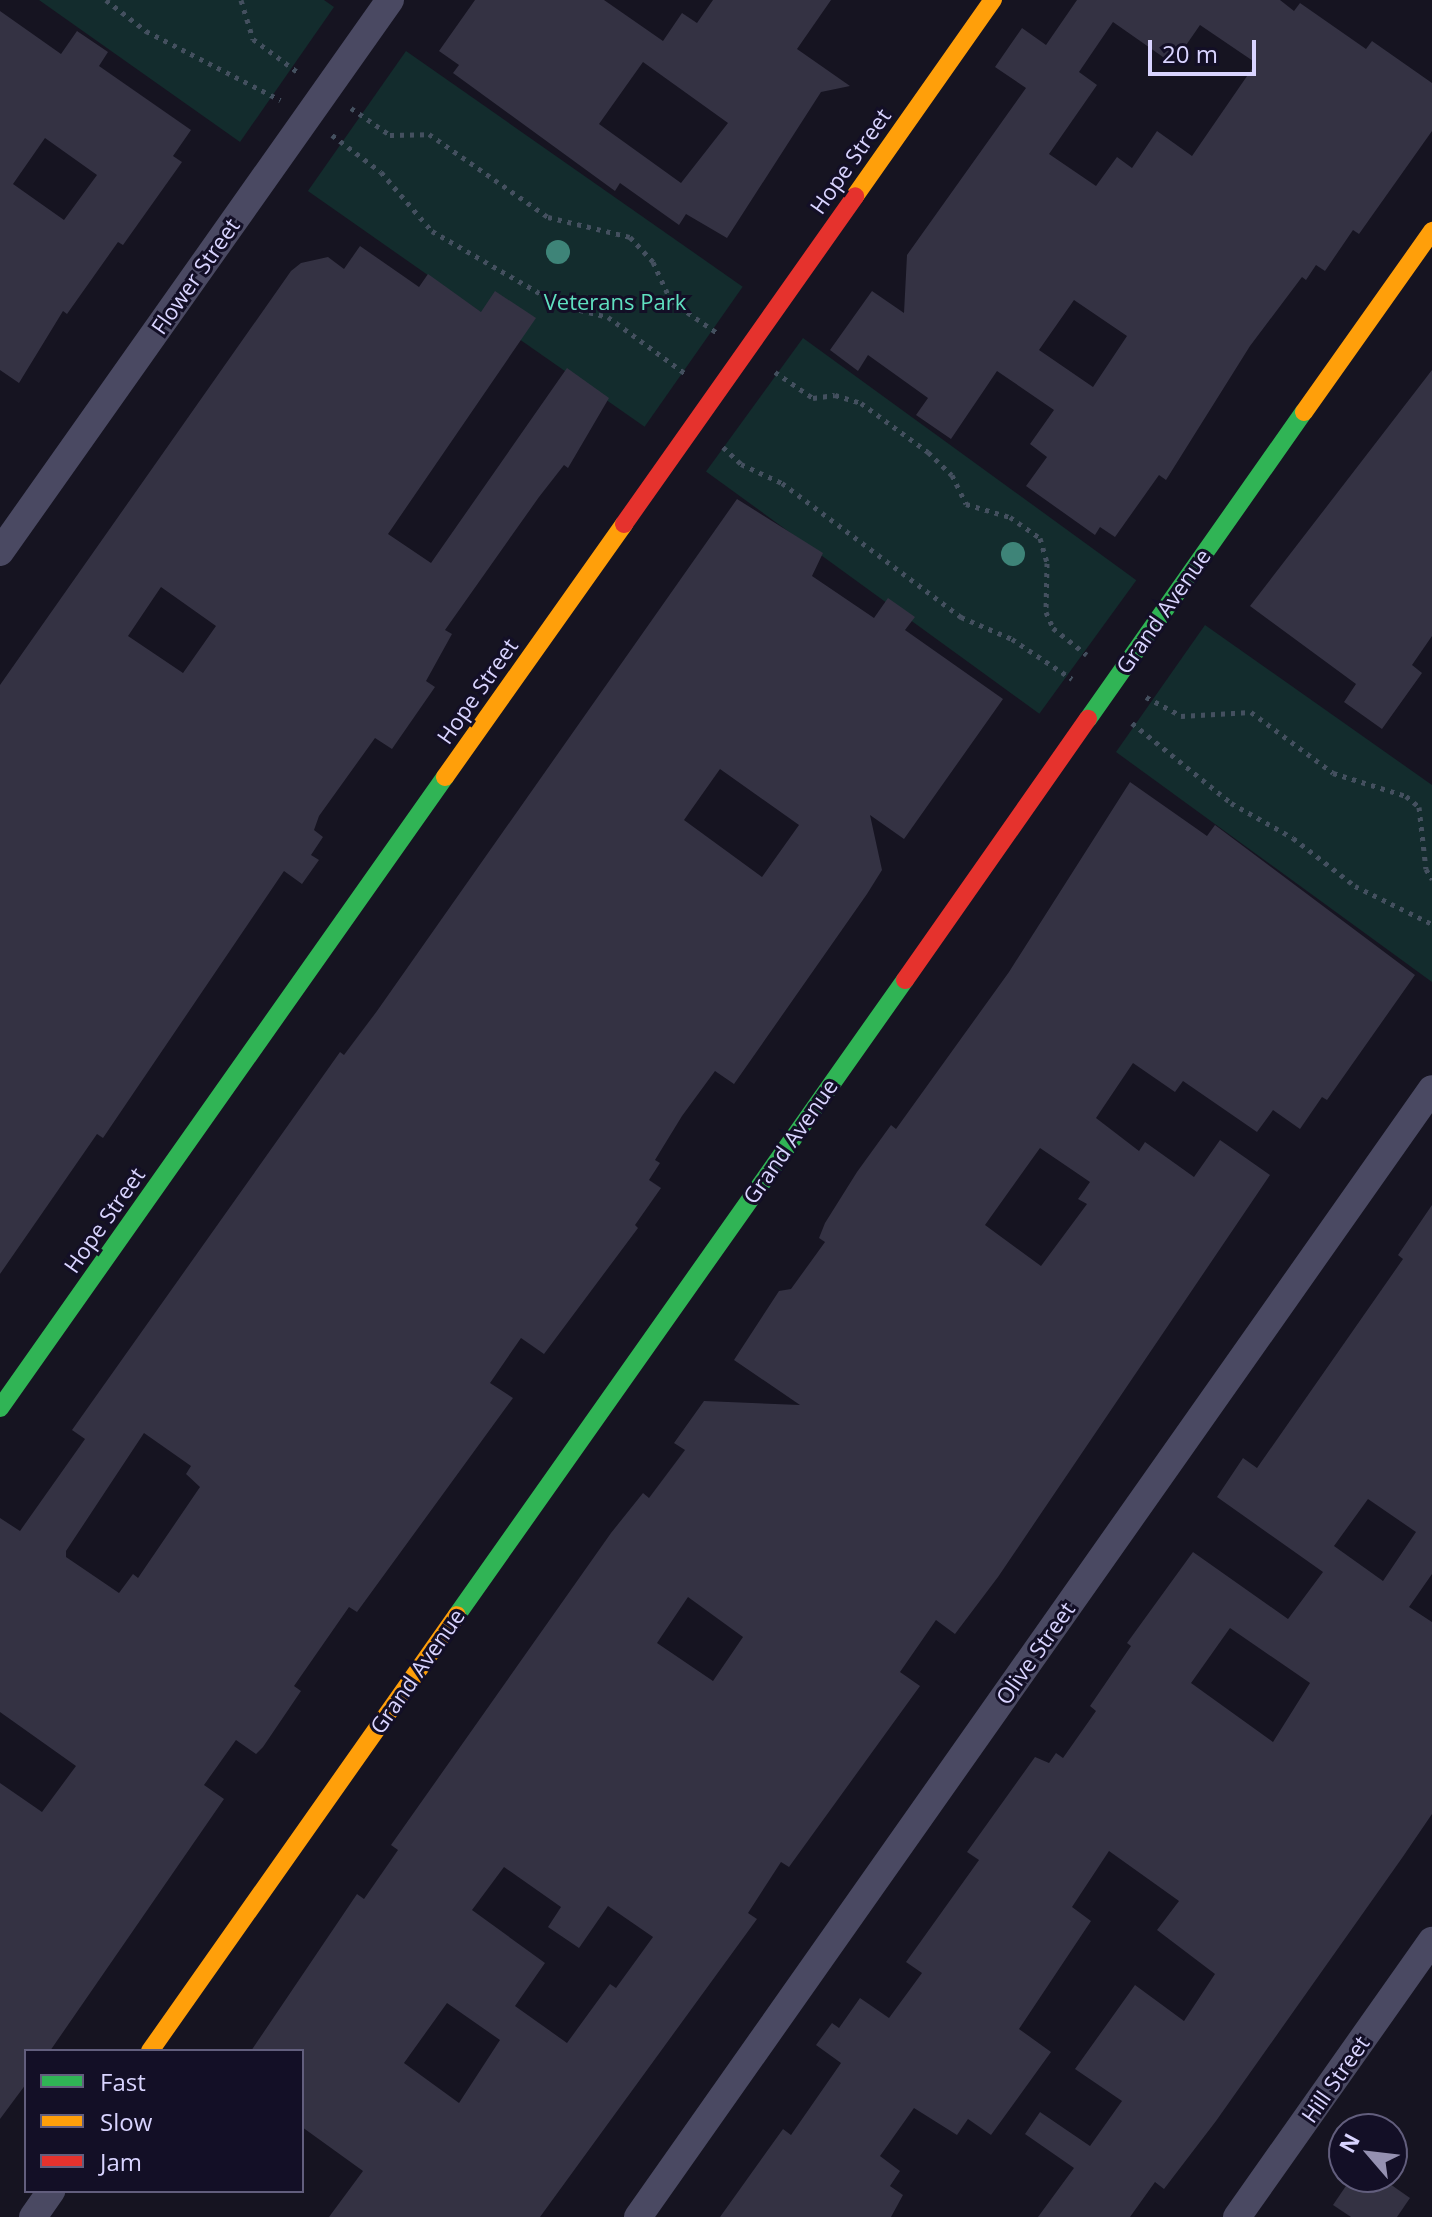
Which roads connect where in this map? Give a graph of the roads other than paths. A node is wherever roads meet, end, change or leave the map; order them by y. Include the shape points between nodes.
1 (390, 0) edge
2 (993, 0) edge
3 (1432, 231) edge
4 (0, 552) edge
5 (1432, 1089) edge
6 (0, 1408) edge
7 (1432, 1941) edge
8 (151, 2049) edge
9 (50, 2193) edge
10 (33, 2217) edge
11 (638, 2217) edge
12 (1237, 2217) edge

1 - 4 street, Flower Street
2 - 6 street, Hope Street
3 - 8 street, Grand Avenue
5 - 11 street, Olive Street
7 - 12 street, Hill Street
9 - 10 street

